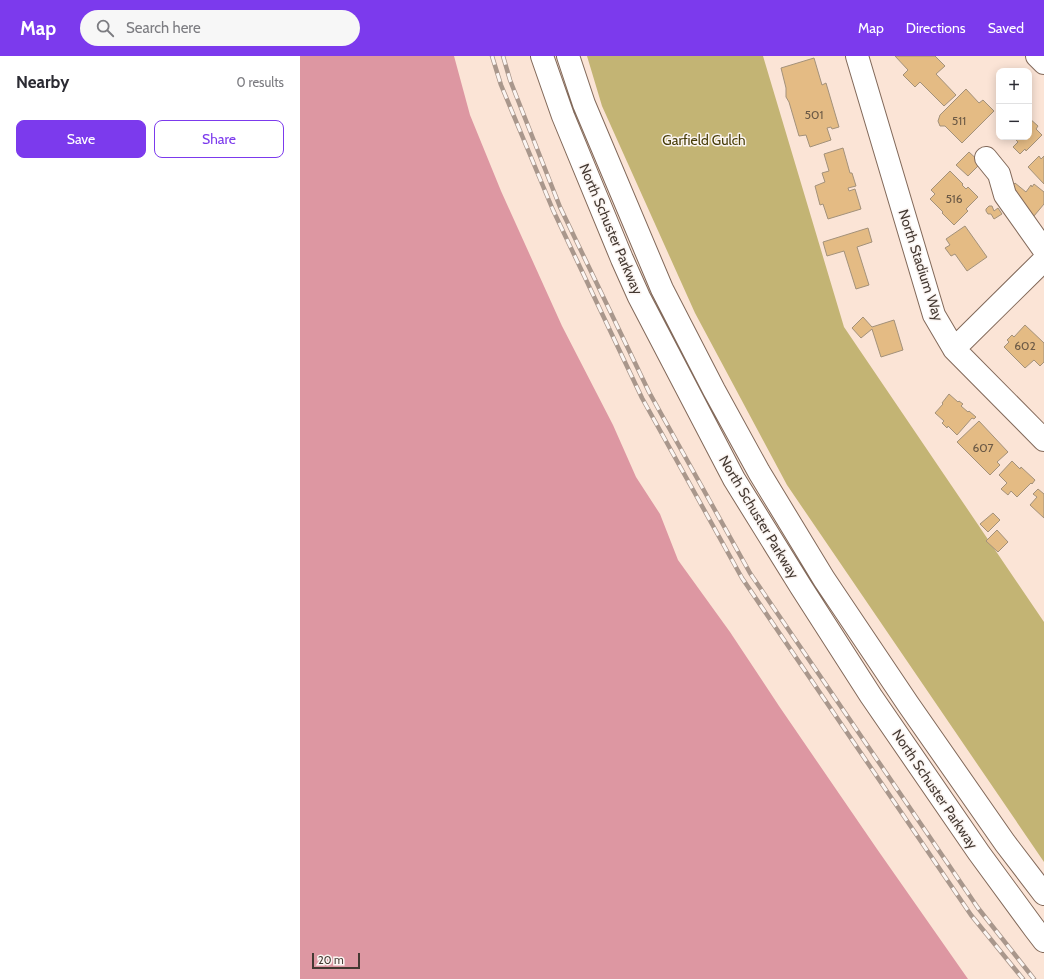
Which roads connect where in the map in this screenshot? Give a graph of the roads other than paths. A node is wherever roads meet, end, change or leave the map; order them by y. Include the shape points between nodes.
1 (542, 56) edge
2 (568, 56) edge
3 (857, 56) edge
4 (1037, 56) edge
5 (1044, 63) edge
6 (986, 158) dead end
7 (1044, 250) edge
8 (1044, 260) edge
9 (954, 349) junction
10 (1044, 440) edge
11 (1044, 894) edge
12 (1044, 941) edge

1 - 12 main road, North Schuster Parkway via 563,116 639,297 734,479 871,696 979,853
2 - 11 main road, North Schuster Parkway via 584,104 662,289 759,472 824,579 908,704 1005,843
3 - 9 main road, North Stadium Way via 934,315
4 - 5 main road
6 - 7 main road via 999,174 1005,195
8 - 9 main road
9 - 10 main road, North Stadium Way

